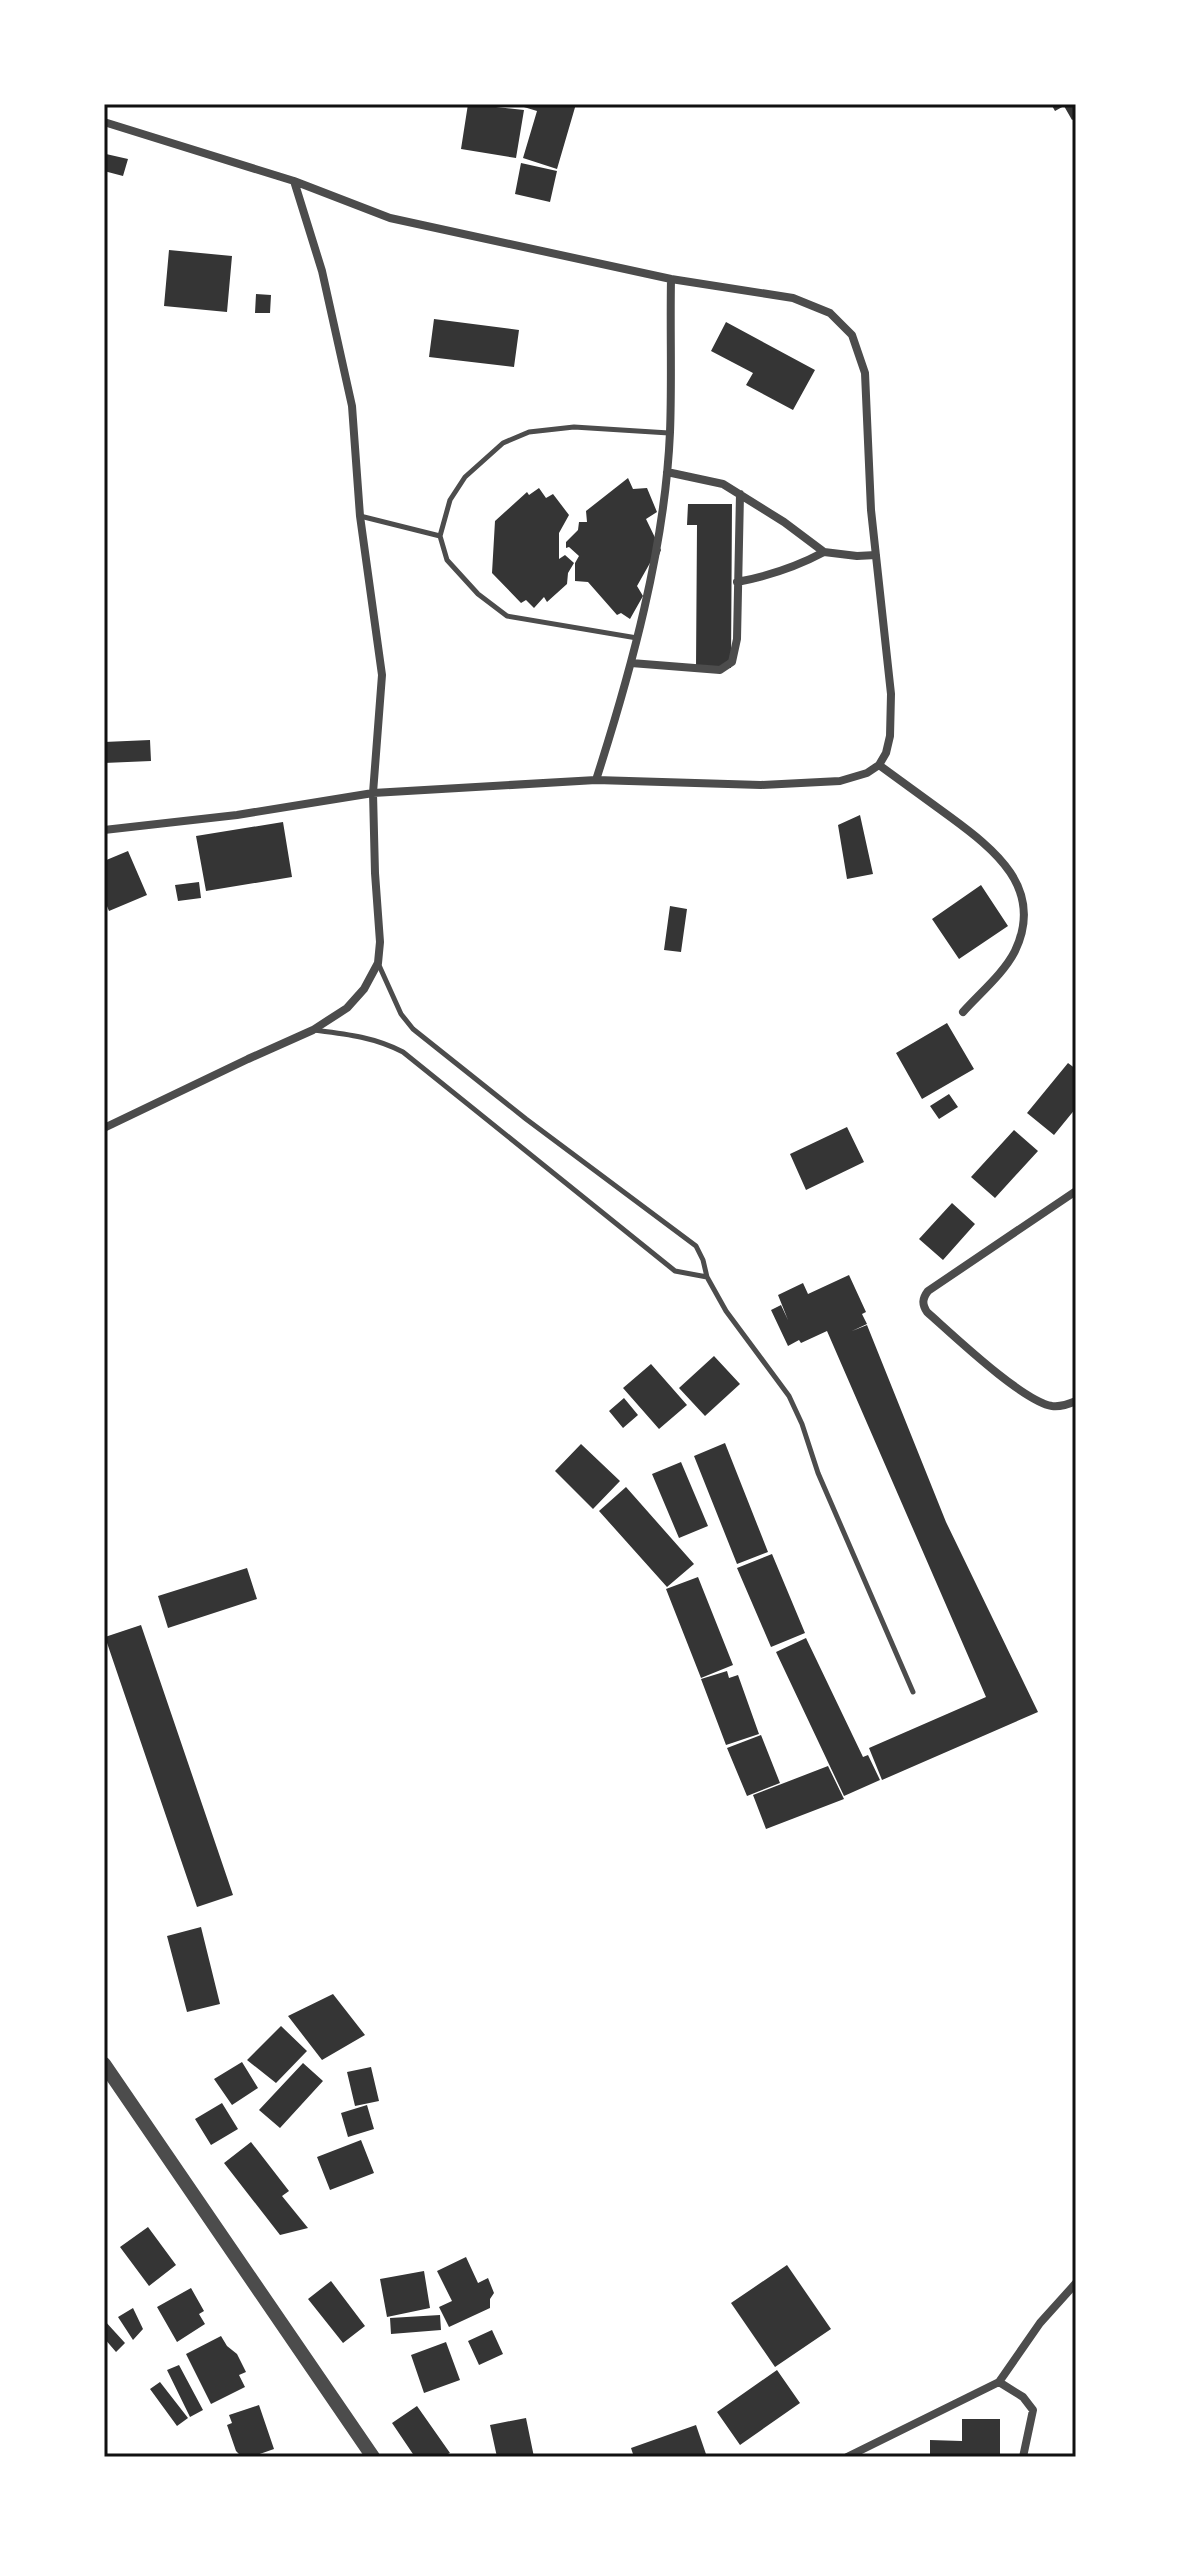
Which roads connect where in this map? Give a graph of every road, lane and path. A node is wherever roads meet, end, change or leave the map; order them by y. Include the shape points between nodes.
1 (104, 122) edge
2 (294, 181) junction
3 (671, 279) junction
4 (670, 433) junction
5 (667, 472) junction
6 (740, 494) junction
7 (360, 516) junction
8 (440, 536) junction
9 (824, 552) junction
10 (876, 555) junction
11 (737, 582) junction
12 (637, 638) junction
13 (631, 663) junction
14 (879, 765) junction
15 (596, 780) junction
16 (373, 793) junction
17 (104, 830) edge
18 (378, 963) junction
19 (963, 1012) dead end
20 (313, 1030) junction
21 (104, 1128) edge
22 (1076, 1191) edge
23 (707, 1277) junction
24 (1076, 1401) edge
25 (913, 1692) dead end
26 (104, 2064) edge
27 (1076, 2283) edge
28 (999, 2382) junction
29 (373, 2457) edge
30 (847, 2457) edge
31 (1023, 2457) edge

1 - 2 street
2 - 3 street via 390,218
2 - 7 street via 341,348 352,406
3 - 4 street
3 - 10 street via 793,298 830,313 852,335 865,373
4 - 5 street
4 - 8 lane via 574,427 529,432 503,443 465,477 450,500
5 - 6 street via 723,484
5 - 12 street
6 - 9 street
6 - 11 street
7 - 8 lane
7 - 16 street via 382,675
8 - 12 lane via 447,560 507,616
9 - 10 street
9 - 11 street via 767,577
10 - 14 street via 891,694 890,736
11 - 13 street via 732,662 720,670
12 - 13 street
13 - 15 street
14 - 15 street via 840,781 761,785
14 - 19 street via 985,843 1002,859 1022,896 1024,916 1014,953
15 - 16 street
16 - 17 street
16 - 18 street
18 - 20 street via 347,1008
18 - 23 lane via 413,1029 696,1246
20 - 21 street
20 - 23 lane via 359,1035 403,1052 675,1271
22 - 24 street via 928,1291 923,1306 981,1360 1034,1399 1053,1406
23 - 25 lane via 789,1396
26 - 29 street
27 - 28 street
28 - 30 street
28 - 31 street via 1033,2410

